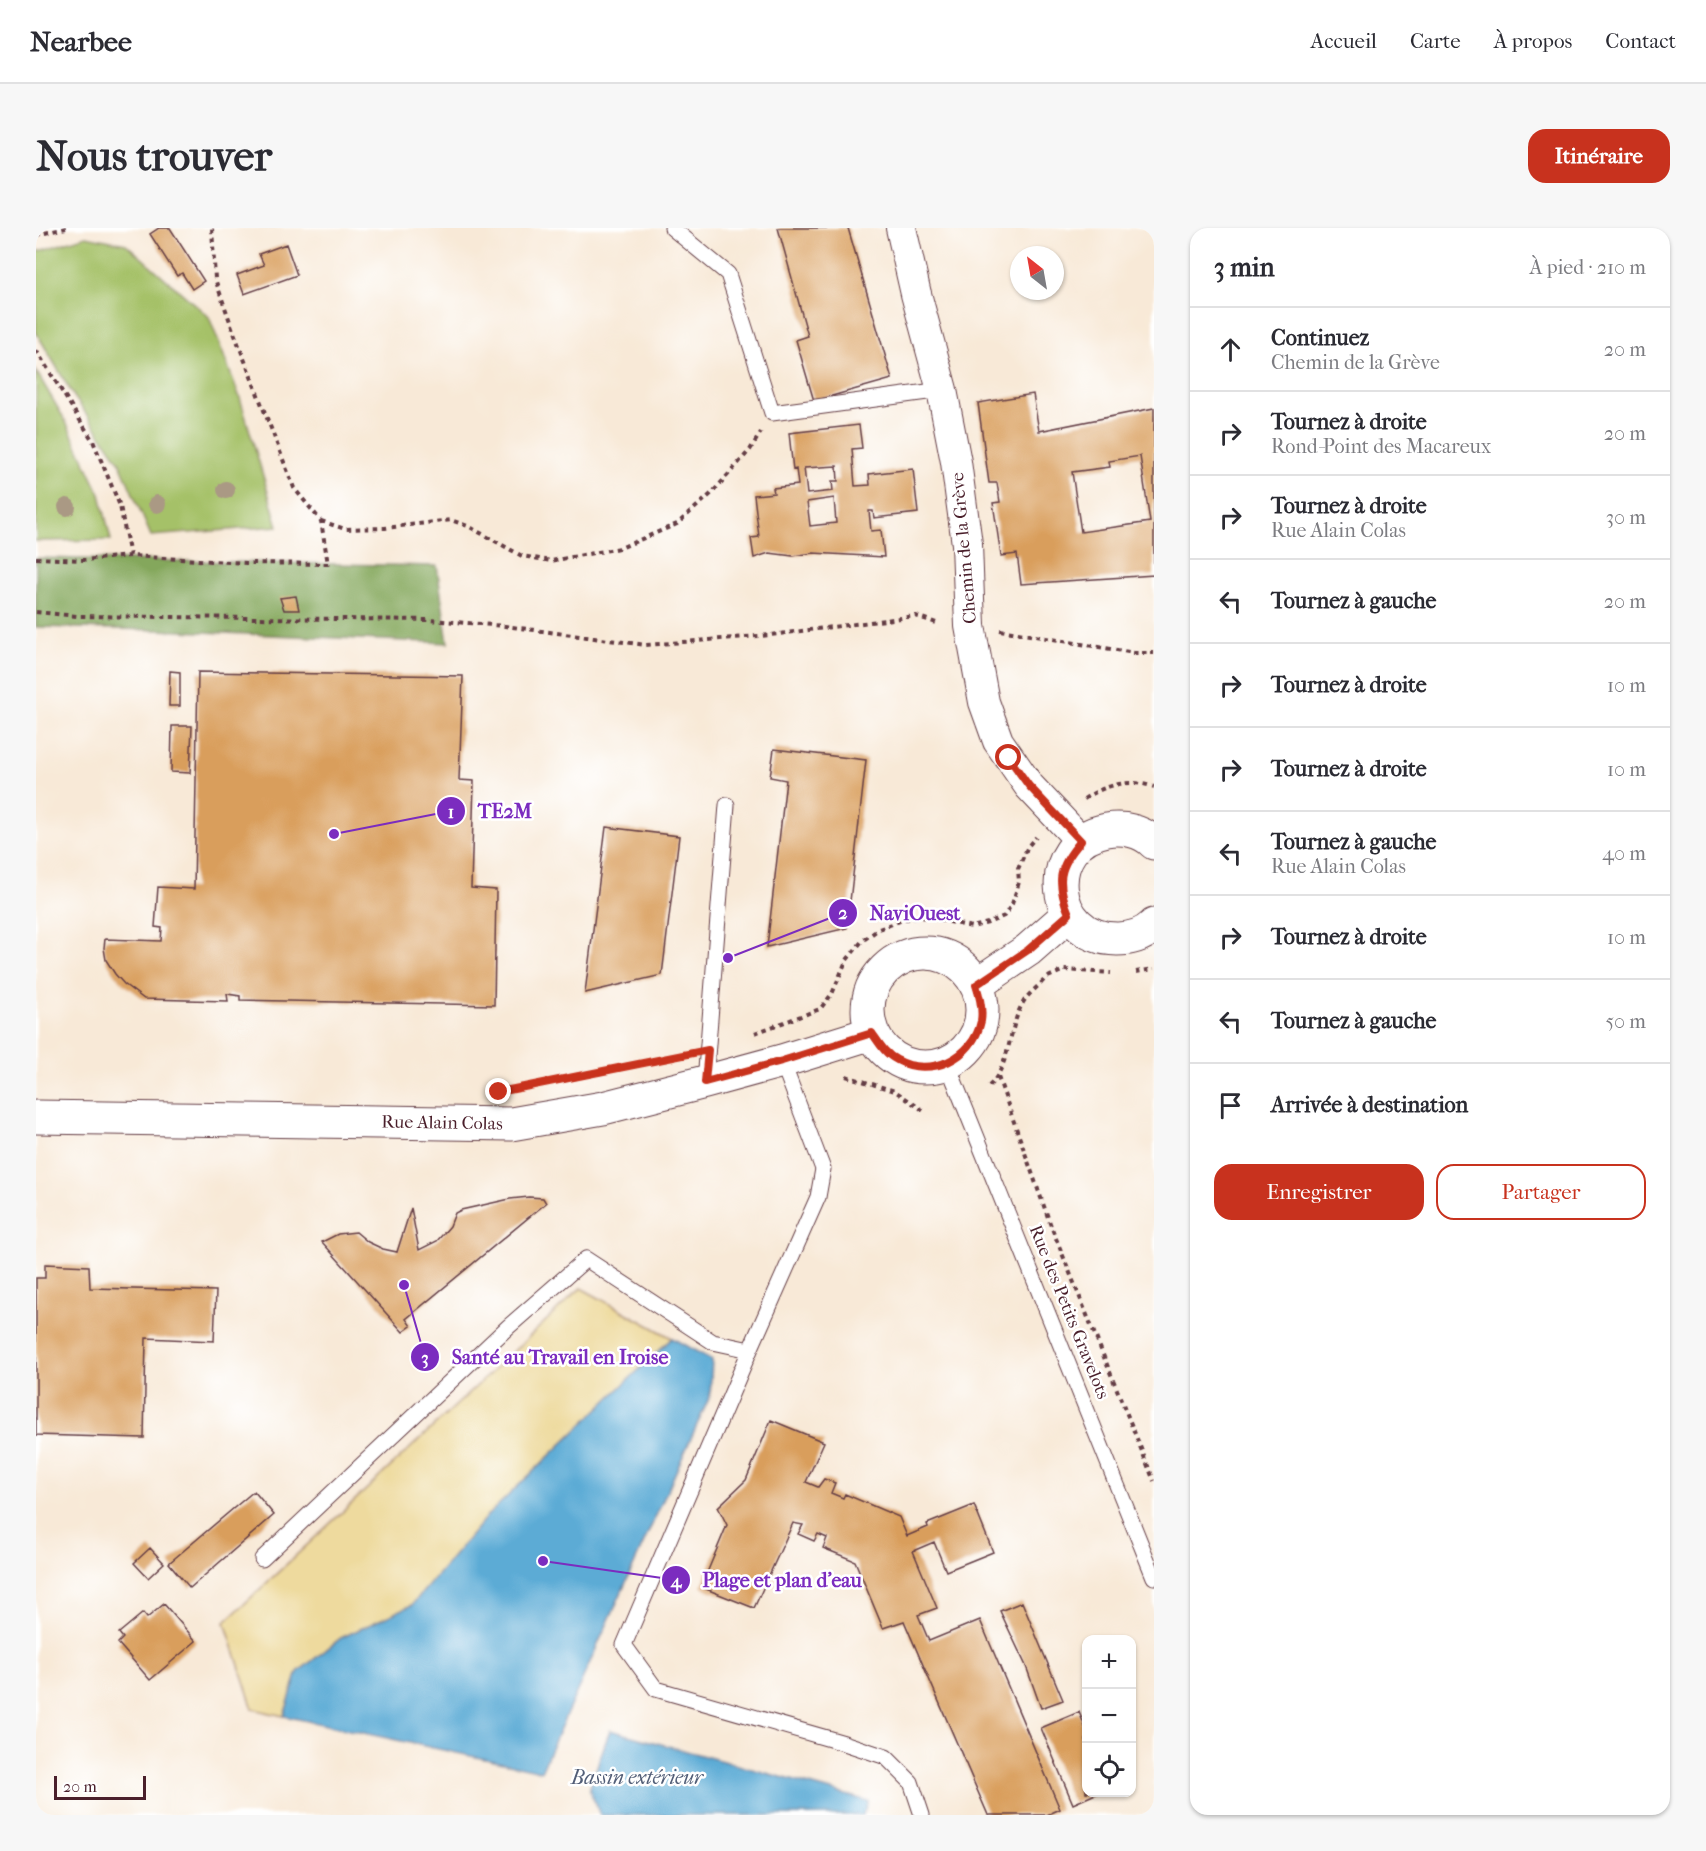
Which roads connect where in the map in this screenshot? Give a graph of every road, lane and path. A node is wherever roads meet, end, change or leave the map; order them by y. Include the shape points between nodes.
1 (66, 228) edge
2 (212, 228) edge
3 (672, 228) edge
4 (901, 228) edge
5 (36, 235) edge
6 (36, 350) edge
7 (942, 390) junction
8 (772, 413) junction
9 (321, 521) junction
10 (130, 556) junction
11 (36, 558) edge
12 (36, 612) edge
13 (970, 626) junction
14 (1154, 653) edge
15 (728, 805) dead end
16 (1153, 840) edge
17 (1081, 841) junction
18 (1069, 914) junction
19 (1154, 925) edge
20 (1028, 950) junction
21 (1154, 969) edge
22 (1132, 972) dead end
23 (1113, 973) dead end
24 (1047, 977) junction
25 (976, 985) junction
26 (753, 1033) dead end
27 (872, 1033) junction
28 (782, 1061) junction
29 (947, 1062) junction
30 (614, 1070) dead end
31 (998, 1077) junction
32 (556, 1081) dead end
33 (705, 1082) junction
34 (988, 1086) dead end
35 (36, 1117) edge
36 (750, 1350) junction
37 (1154, 1481) edge
38 (262, 1559) dead end
39 (1154, 1577) edge
40 (922, 1815) edge

1 - 5 path
2 - 9 path via 215,279 233,330 294,488
3 - 8 lane via 728,274
4 - 7 street, Chemin de la Grève
6 - 10 path via 93,441 120,506
7 - 8 lane
7 - 13 street, Chemin de la Grève via 967,544
8 - 9 path via 750,450 711,494 677,524 620,548 551,561 522,556 451,520 345,529
9 - 10 path via 328,564
10 - 11 path via 84,560
12 - 13 path via 77,616 430,620 646,645 771,635 916,616 943,626
13 - 14 path
13 - 17 street, Chemin de la Grève via 984,702 998,741 1029,786
15 - 33 lane
16 - 17 street via 1135,831 1116,828
17 - 18 street via 1068,856 1061,875 1061,896
18 - 19 street via 1084,931 1105,939 1128,939
18 - 20 street
20 - 24 path
20 - 25 street
20 - 26 path via 1004,916 972,927 927,917 905,919 862,941 819,1009
21 - 22 path
23 - 24 path via 1064,970
24 - 31 path via 1025,1000
25 - 27 street via 964,969 948,958 929,953 910,955 892,963 869,994 867,1014
25 - 29 street via 981,1021 975,1038 963,1053
27 - 28 street, Rue Alain Colas
27 - 29 street via 895,1060 930,1067
28 - 33 street, Rue Alain Colas
28 - 36 lane via 823,1169 818,1197
29 - 39 lane, Rue des Petits Gravelots
30 - 32 path
31 - 34 path
31 - 37 path via 1050,1226
33 - 35 street, Rue Alain Colas via 603,1108 511,1124
36 - 38 lane via 713,1342 586,1259 508,1327
36 - 40 lane via 624,1645 656,1689 886,1757 911,1782

